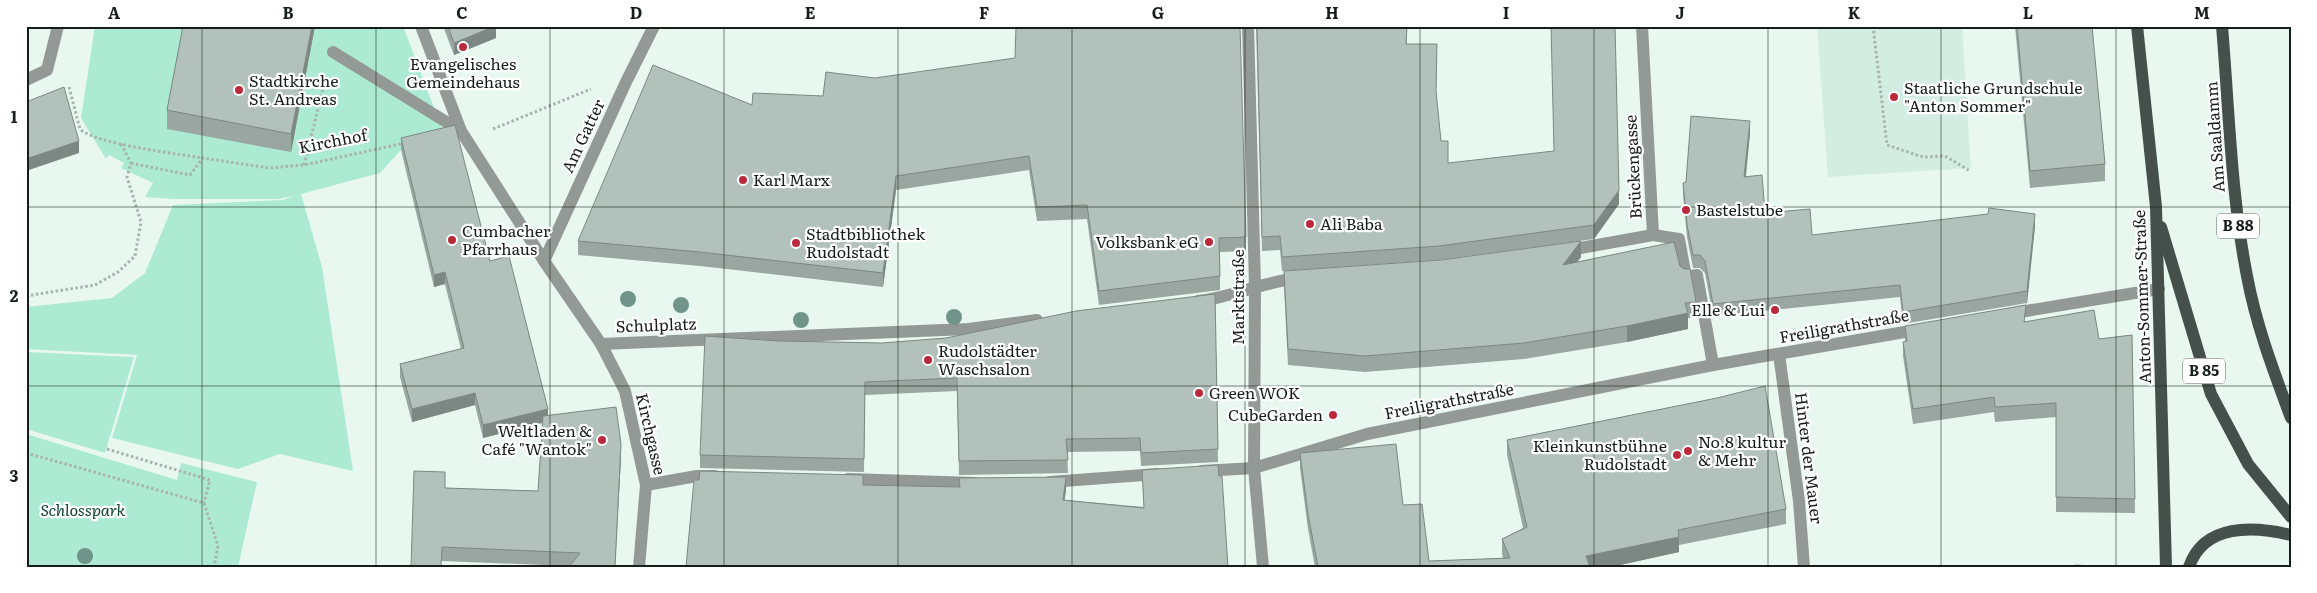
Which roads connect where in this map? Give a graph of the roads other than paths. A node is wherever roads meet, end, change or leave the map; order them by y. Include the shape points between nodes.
1 (58, 26) edge
2 (421, 26) edge
3 (654, 26) edge
4 (1248, 26) edge
5 (1642, 26) edge
6 (2137, 26) edge
7 (2222, 26) edge
8 (333, 52) road end
9 (26, 80) edge
10 (463, 133) junction
11 (2156, 207) junction
12 (1653, 235) junction
13 (1547, 254) edge
14 (544, 261) junction
15 (1312, 277) edge
16 (1255, 286) junction
17 (2159, 289) junction
18 (1182, 303) edge
19 (1993, 317) edge
20 (1046, 319) edge
21 (1935, 327) edge
22 (601, 344) junction
23 (1779, 354) junction
24 (1713, 365) junction
25 (2291, 418) edge
26 (1254, 468) junction
27 (1188, 472) edge
28 (1169, 473) edge
29 (727, 476) edge
30 (836, 479) edge
31 (990, 483) edge
32 (1036, 483) edge
33 (646, 485) junction
34 (2291, 517) edge
35 (2291, 535) edge
36 (639, 567) edge
37 (1263, 567) edge
38 (1804, 567) edge
39 (2166, 567) edge
40 (2189, 567) edge

1 - 9 street via 47,70
2 - 10 street
3 - 14 street, Am Gatter
4 - 16 street, Marktstraße
5 - 12 street, Brückengasse
6 - 11 main road, Anton-Sommer-Straße / B 85
7 - 25 main road, Am Saaldamm / B 88 via 2238,221 2247,277 2259,325
8 - 10 street
10 - 14 street, Schulplatz
11 - 17 main road, Anton-Sommer-Straße / B 85
11 - 34 main road, B 85 via 2211,394 2248,464
12 - 13 street, Brückengasse
12 - 24 street via 1679,240 1686,277 1697,275
14 - 22 street, Schulplatz
15 - 16 street via 1282,279
16 - 18 street via 1221,298
16 - 26 street, Marktstraße
17 - 19 street
17 - 39 main road, Anton-Sommer-Straße / B 85
20 - 22 street, Schulplatz via 968,329
21 - 23 street, Freiligrathstraße
22 - 33 street, Kirchgasse via 625,391
23 - 24 street, Freiligrathstraße
23 - 38 street, Hinter der Mauer via 1800,501
24 - 26 street, Freiligrathstraße via 1367,434
26 - 27 street, Freiligrathstraße
26 - 37 street, Marktstraße
28 - 32 street
29 - 33 street via 698,476
30 - 31 street
33 - 36 street, Kirchgasse
35 - 40 main road via 2256,528 2218,534 2201,545

